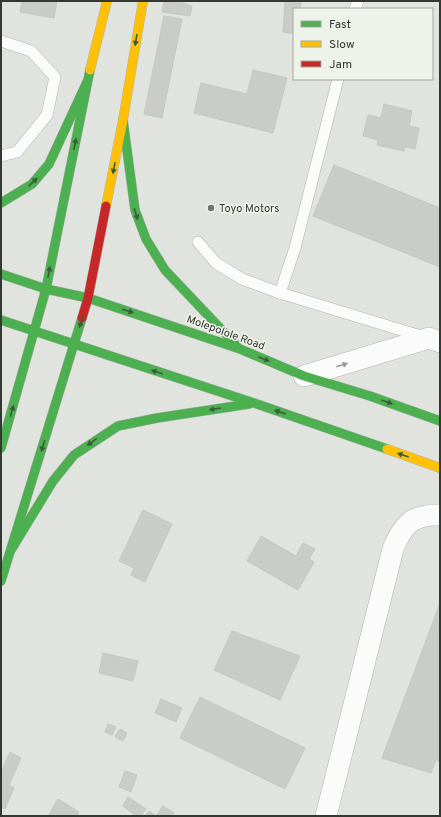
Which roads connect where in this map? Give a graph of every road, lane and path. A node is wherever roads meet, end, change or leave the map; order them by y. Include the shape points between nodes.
1 (107, 1) edge
2 (143, 1) edge
3 (1, 41) edge
4 (338, 80) edge
5 (87, 82) junction
6 (123, 120) junction
7 (1, 156) edge
8 (1, 203) edge
9 (198, 242) dead end
10 (1, 274) edge
11 (46, 288) junction
12 (280, 294) junction
13 (88, 298) junction
14 (1, 320) edge
15 (34, 331) junction
16 (435, 340) edge
17 (74, 344) junction
18 (240, 349) junction
19 (304, 376) junction
20 (254, 403) junction
21 (440, 421) edge
22 (1, 448) edge
23 (440, 468) edge
24 (440, 515) edge
25 (11, 550) junction
26 (1, 580) edge
27 (326, 816) edge

1 - 5 main road
2 -> 6 main road
3 - 7 lane via 31,51 55,77 47,115 17,152
4 - 12 lane via 295,248
8 -> 5 main road via 32,184 49,164
11 -> 5 main road
6 -> 13 main road
6 -> 18 main road via 135,210 146,239 165,270
9 - 12 lane via 216,263 242,279
10 - 11 main road, Molepolole Road
11 - 13 main road, Molepolole Road
11 - 15 main road
12 - 16 lane
13 -> 17 main road
13 -> 18 main road, Molepolole Road
14 - 15 main road
15 - 17 main road
22 -> 15 main road
19 -> 16 street
20 -> 17 main road
17 -> 25 main road
18 -> 19 main road, Molepolole Road
19 -> 21 main road, Molepolole Road
23 -> 20 main road
20 -> 25 main road via 118,426 74,455 53,481
24 - 27 street via 425,514 415,518 399,534 393,548
25 - 26 main road

